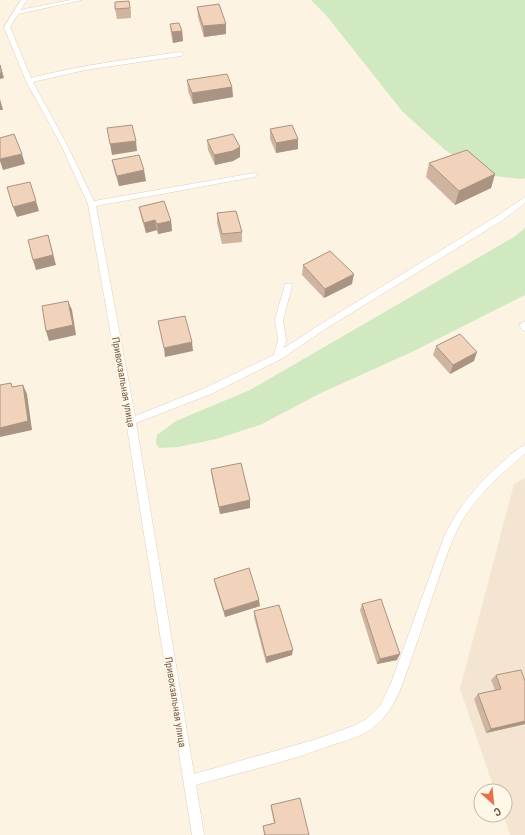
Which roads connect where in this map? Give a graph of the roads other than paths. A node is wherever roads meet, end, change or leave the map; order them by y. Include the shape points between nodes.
1 (24, 0) edge
2 (80, 0) edge
3 (16, 13) junction
4 (181, 54) dead end
5 (29, 81) junction
6 (254, 175) dead end
7 (525, 199) edge
8 (92, 204) junction
9 (288, 286) dead end
10 (278, 357) junction
11 (131, 422) junction
12 (525, 449) edge
13 (189, 781) junction
14 (198, 835) edge

1 - 3 lane
2 - 3 lane
3 - 5 lane, Привокзальная улица via 7,27
4 - 5 lane via 82,68
5 - 8 lane, Привокзальная улица
6 - 8 lane
7 - 10 lane via 500,218 326,324
8 - 11 lane, Привокзальная улица
9 - 10 lane via 279,320 282,340
10 - 11 lane via 208,391
11 - 13 lane, Привокзальная улица
12 - 13 lane via 483,485 457,520 396,685 384,710 369,724 356,731 317,745
13 - 14 lane, Привокзальная улица

